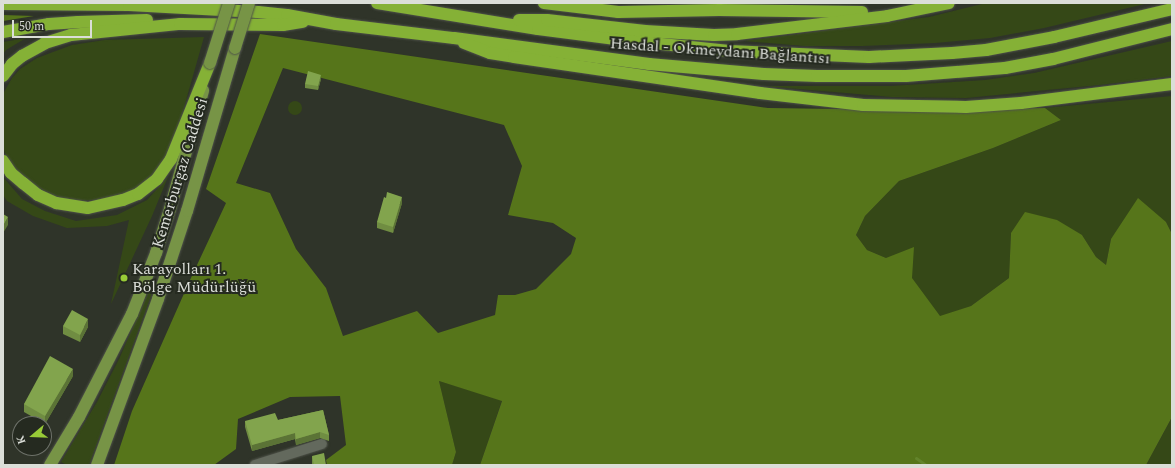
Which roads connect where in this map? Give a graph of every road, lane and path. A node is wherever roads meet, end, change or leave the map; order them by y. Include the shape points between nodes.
1 (229, 3) edge
2 (249, 3) edge
3 (378, 3) edge
4 (544, 3) edge
5 (616, 3) edge
6 (949, 3) edge
7 (3, 4) edge
8 (930, 8) junction
9 (1172, 8) edge
10 (676, 10) junction
11 (312, 21) junction
12 (496, 22) junction
13 (180, 24) junction
14 (1172, 29) edge
15 (3, 32) edge
16 (454, 38) junction
17 (210, 63) junction
18 (3, 76) edge
19 (1172, 84) edge
20 (3, 161) edge
21 (322, 444) dead end
22 (50, 465) edge
23 (97, 465) edge
24 (255, 465) edge

1 - 17 main road, Kemerburgaz Caddesi, bridge
2 - 23 main road, Kemerburgaz Caddesi, bridge via 187,211 158,299
3 - 12 highway, Hasdal - Okmeydanı Bağlantısı
4 - 10 highway via 600,11
5 - 10 highway
6 - 8 highway
7 - 11 highway via 206,9 287,15
8 - 10 highway via 844,12
8 - 12 highway via 887,16 714,35 645,32 547,20
9 - 12 highway, Hasdal - Okmeydanı Bağlantısı via 986,50 869,57 722,50 622,40
11 - 13 highway via 283,25
11 - 16 highway, Hasdal - Okmeydanı Bağlantısı
13 - 15 highway via 140,20 78,22
13 - 18 highway via 89,32 57,39 22,56
14 - 16 highway, Hasdal - Okmeydanı Bağlantısı via 1019,65 906,76 764,74 649,64
16 - 19 highway via 472,48 490,53 728,89 894,107 966,107 1076,97
17 - 20 highway via 171,159 157,179 123,200 88,208 56,203 38,195 11,172
17 - 22 main road, Kemerburgaz Caddesi via 170,209 132,314 80,417
21 - 24 street

